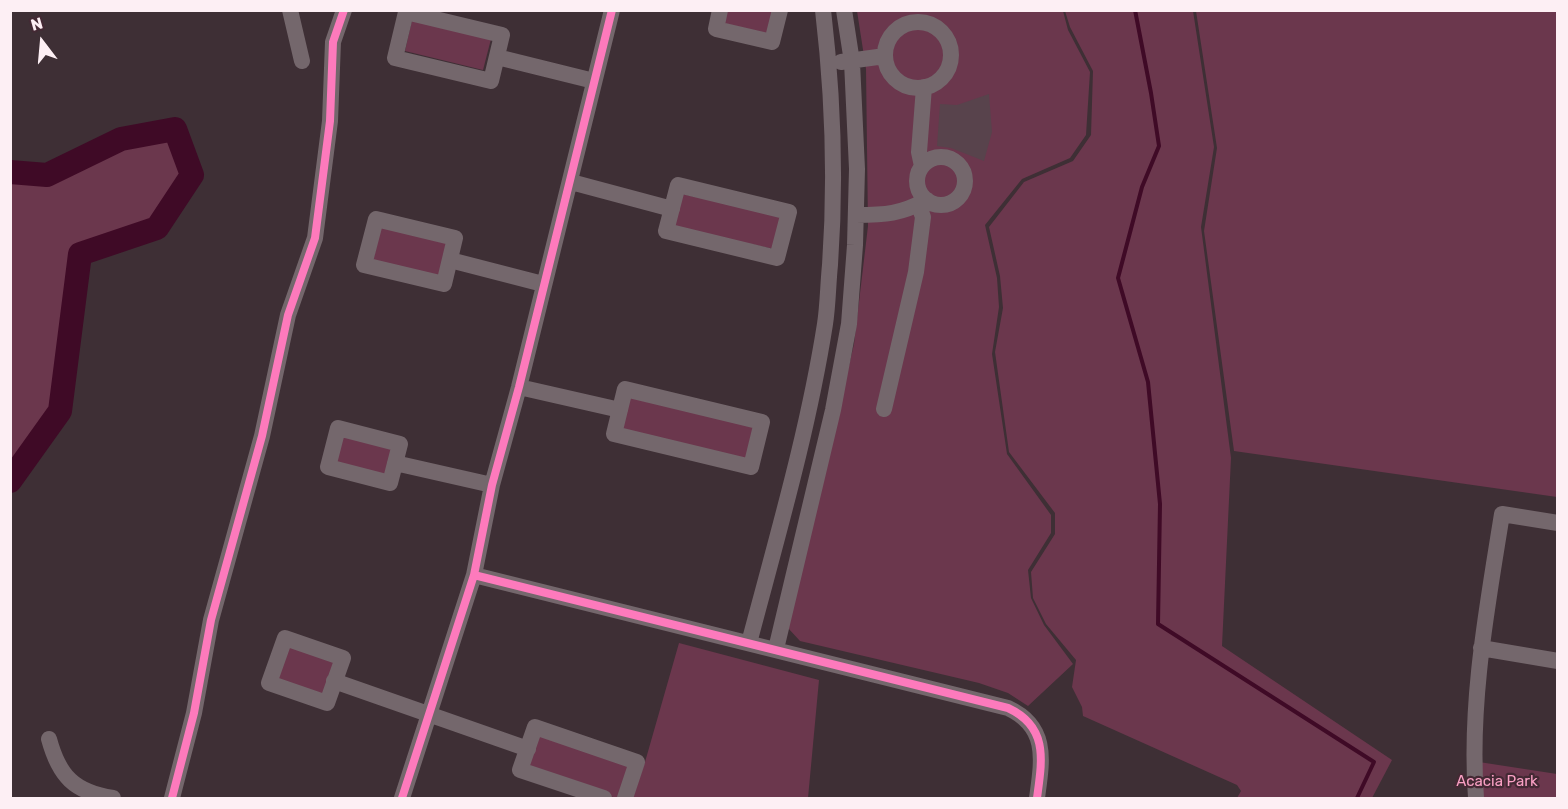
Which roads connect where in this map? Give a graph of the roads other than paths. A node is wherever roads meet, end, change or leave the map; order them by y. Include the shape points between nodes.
1 (290, 10) edge
2 (344, 10) edge
3 (612, 10) edge
4 (720, 10) edge
5 (780, 10) edge
6 (823, 10) edge
7 (844, 10) edge
8 (927, 16) edge
9 (885, 56) junction
10 (497, 57) junction
11 (302, 61) dead end
12 (829, 62) junction
13 (852, 62) junction
14 (594, 81) junction
15 (924, 87) junction
16 (922, 166) junction
17 (571, 182) junction
18 (922, 202) junction
19 (672, 209) junction
20 (856, 215) junction
21 (450, 260) junction
22 (543, 284) junction
23 (519, 387) junction
24 (620, 410) junction
25 (884, 410) dead end
26 (395, 463) junction
27 (492, 485) junction
28 (1557, 523) edge
29 (474, 575) junction
30 (749, 643) junction
31 (1481, 648) junction
32 (776, 649) junction
33 (1557, 661) edge
34 (334, 681) junction
35 (429, 714) junction
36 (50, 739) dead end
37 (528, 749) junction
38 (112, 798) edge
39 (172, 798) edge
40 (402, 798) edge
41 (604, 798) edge
42 (625, 798) edge
43 (1037, 798) edge
44 (1476, 798) edge

1 - 11 street
2 - 39 street via 333,42 330,121 315,238 288,315 262,436 211,620 194,712
3 - 14 street
4 - 5 street via 716,28 772,42
6 - 12 street
7 - 13 street
8 - 9 street via 897,30 890,37
8 - 15 street via 948,41 951,61 933,84
9 - 13 street
9 - 15 street via 897,80
10 - 10 street via 502,35 406,12 395,58 491,81
10 - 14 street
12 - 13 street
12 - 30 street via 833,169 825,321 807,416
13 - 20 street
14 - 17 street
15 - 16 street via 919,152
16 - 18 street via 916,182
16 - 18 street via 934,158 949,159 964,174 963,189 953,201
17 - 19 street
17 - 22 street
18 - 20 street via 907,211
18 - 25 street via 916,272
19 - 19 street via 678,185 789,212 777,258 666,231
20 - 32 street via 849,324 833,410
21 - 21 street via 455,238 376,219 364,265 444,284
21 - 22 street
22 - 23 street
23 - 24 street
23 - 27 street
24 - 24 street via 625,389 762,422 751,467 614,434
26 - 26 street via 400,444 338,428 328,467 390,483
26 - 27 street
27 - 29 street
28 - 31 street via 1502,514
29 - 30 street
29 - 35 street
30 - 32 street
31 - 33 street
31 - 44 street via 1473,763
32 - 43 street via 1020,714 1039,740 1042,760
34 - 34 street via 343,658 285,638 269,683 327,703
34 - 35 street
35 - 37 street
35 - 40 street
36 - 38 street via 54,755 78,788
37 - 41 street via 520,770
37 - 42 street via 535,727 637,762

